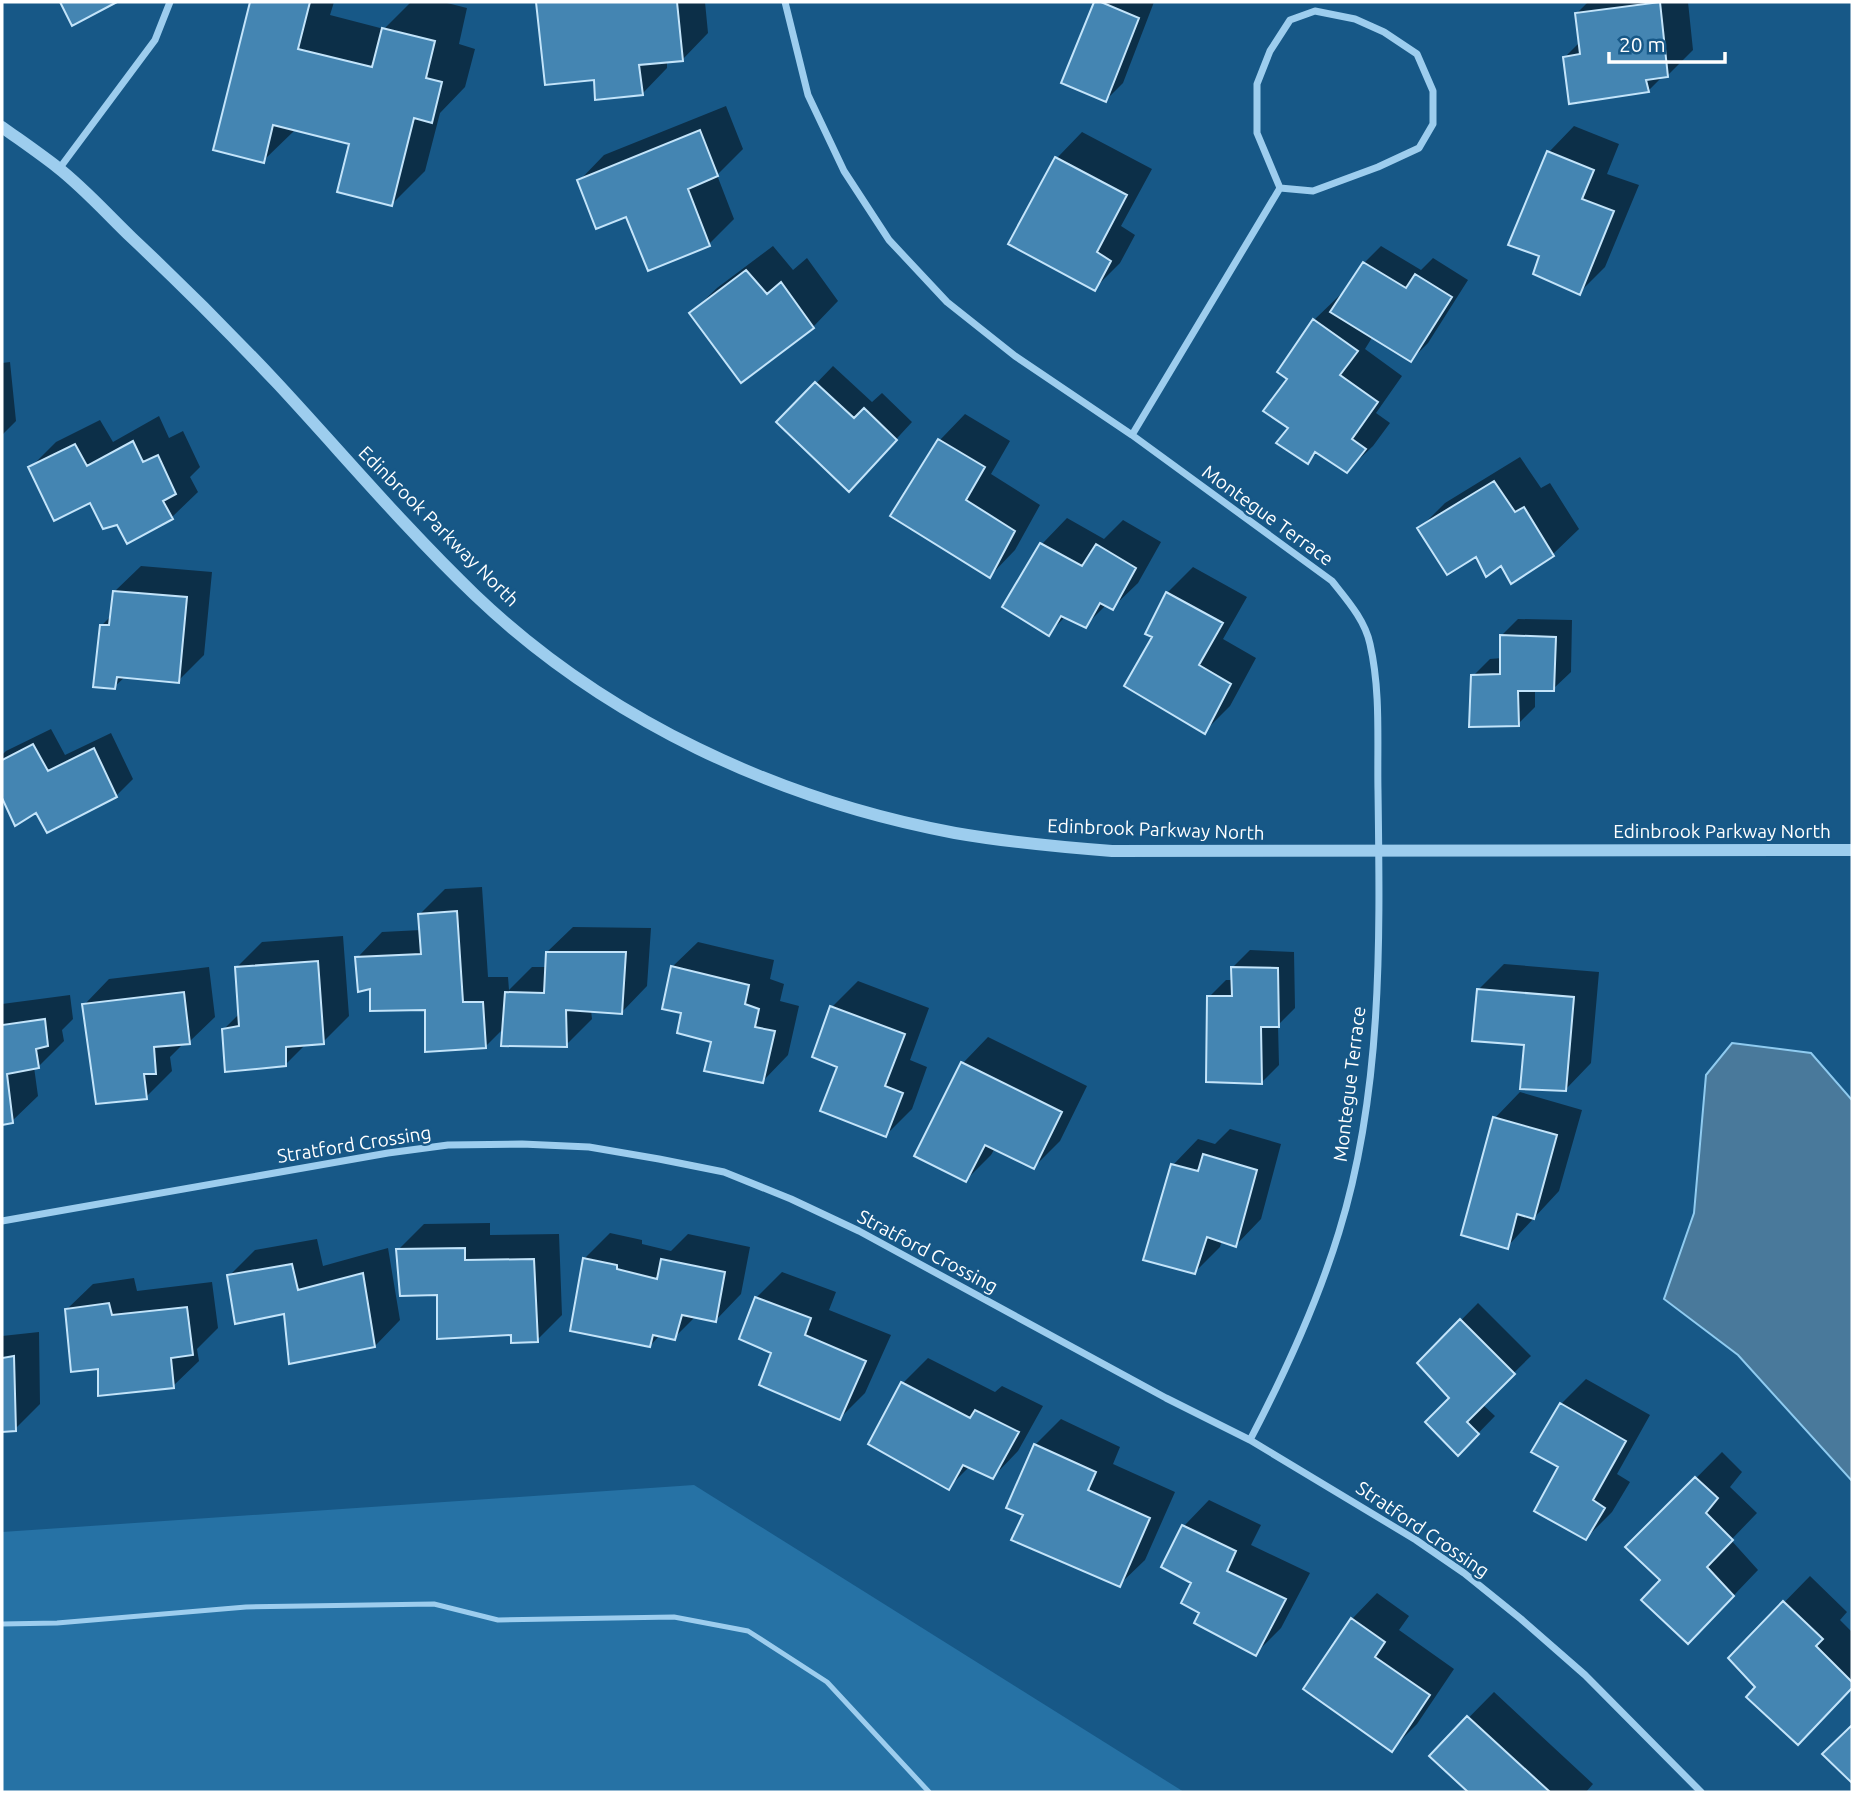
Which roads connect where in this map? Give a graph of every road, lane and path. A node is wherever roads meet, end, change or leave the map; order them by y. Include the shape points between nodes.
1 (170, 2) edge
2 (786, 2) edge
3 (2, 127) edge
4 (60, 169) junction
5 (1280, 188) junction
6 (1132, 435) junction
7 (1852, 850) edge
8 (1378, 851) junction
9 (2, 1221) edge
10 (1251, 1440) junction
11 (2, 1624) edge
12 (929, 1792) edge
13 (1701, 1792) edge

1 - 4 street via 155,40
2 - 6 street, Montegue Terrace via 808,95 844,171 890,240 947,302 1005,349
3 - 4 street, Edinbrook Parkway North
4 - 8 street, Edinbrook Parkway North via 258,364 477,597 582,681 667,734 752,774 857,809 952,832 1112,851
5 - 5 street via 1313,191 1419,148 1433,124 1433,91 1417,54 1355,19 1315,11 1290,20 1256,84 1257,134
5 - 6 street
6 - 8 street, Montegue Terrace via 1332,581 1356,611 1370,641 1377,683
7 - 8 street, Edinbrook Parkway North
8 - 10 street, Montegue Terrace via 1376,1016 1356,1168 1314,1303
9 - 10 street, Stratford Crossing via 447,1144 589,1147 659,1159 724,1172 859,1231
10 - 13 street, Stratford Crossing via 1464,1573 1585,1675
11 - 12 lane via 246,1607 434,1604 498,1620 686,1619 748,1631 827,1682

